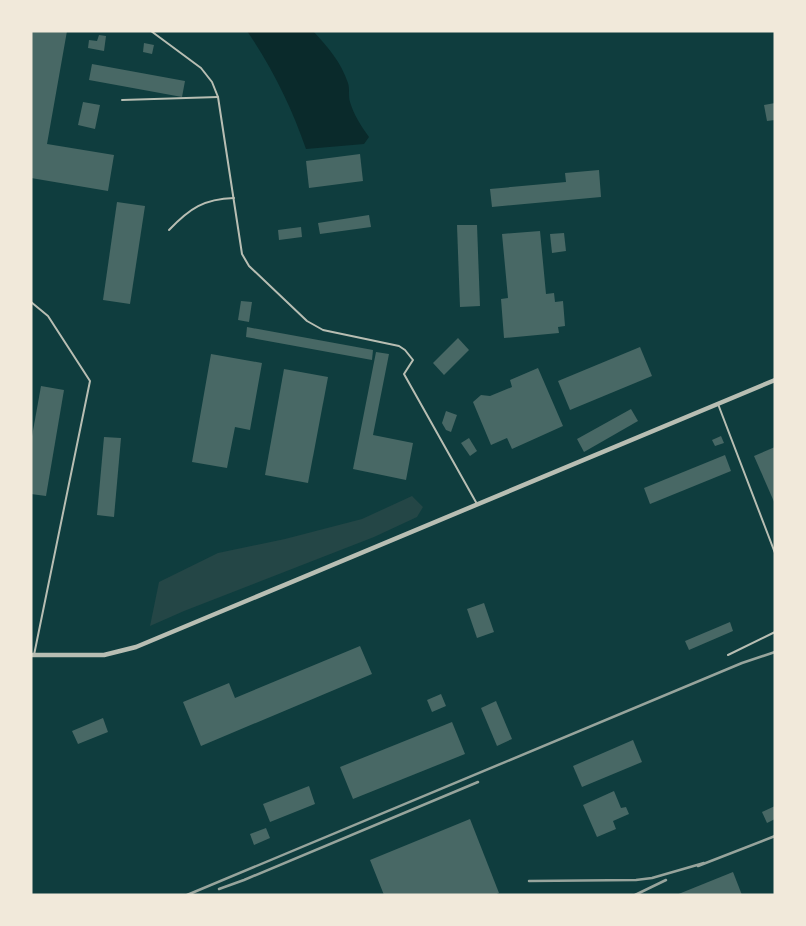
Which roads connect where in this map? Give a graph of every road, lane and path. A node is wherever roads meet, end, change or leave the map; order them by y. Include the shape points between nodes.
1 (151, 31) edge
2 (218, 97) junction
3 (122, 100) dead end
4 (234, 198) junction
5 (169, 230) dead end
6 (31, 302) edge
7 (775, 380) edge
8 (718, 404) junction
9 (477, 504) junction
10 (775, 553) edge
11 (775, 632) edge
12 (33, 654) edge
13 (728, 655) dead end

1 - 2 lane via 202,68
2 - 3 lane
2 - 4 lane
4 - 5 lane via 218,199 194,207
4 - 9 lane via 242,254 249,266 307,321 323,330 399,346 413,360 404,374
6 - 12 lane via 48,316 90,381
7 - 8 street
8 - 9 street
8 - 10 lane
9 - 12 street via 136,647 104,655
11 - 13 lane

